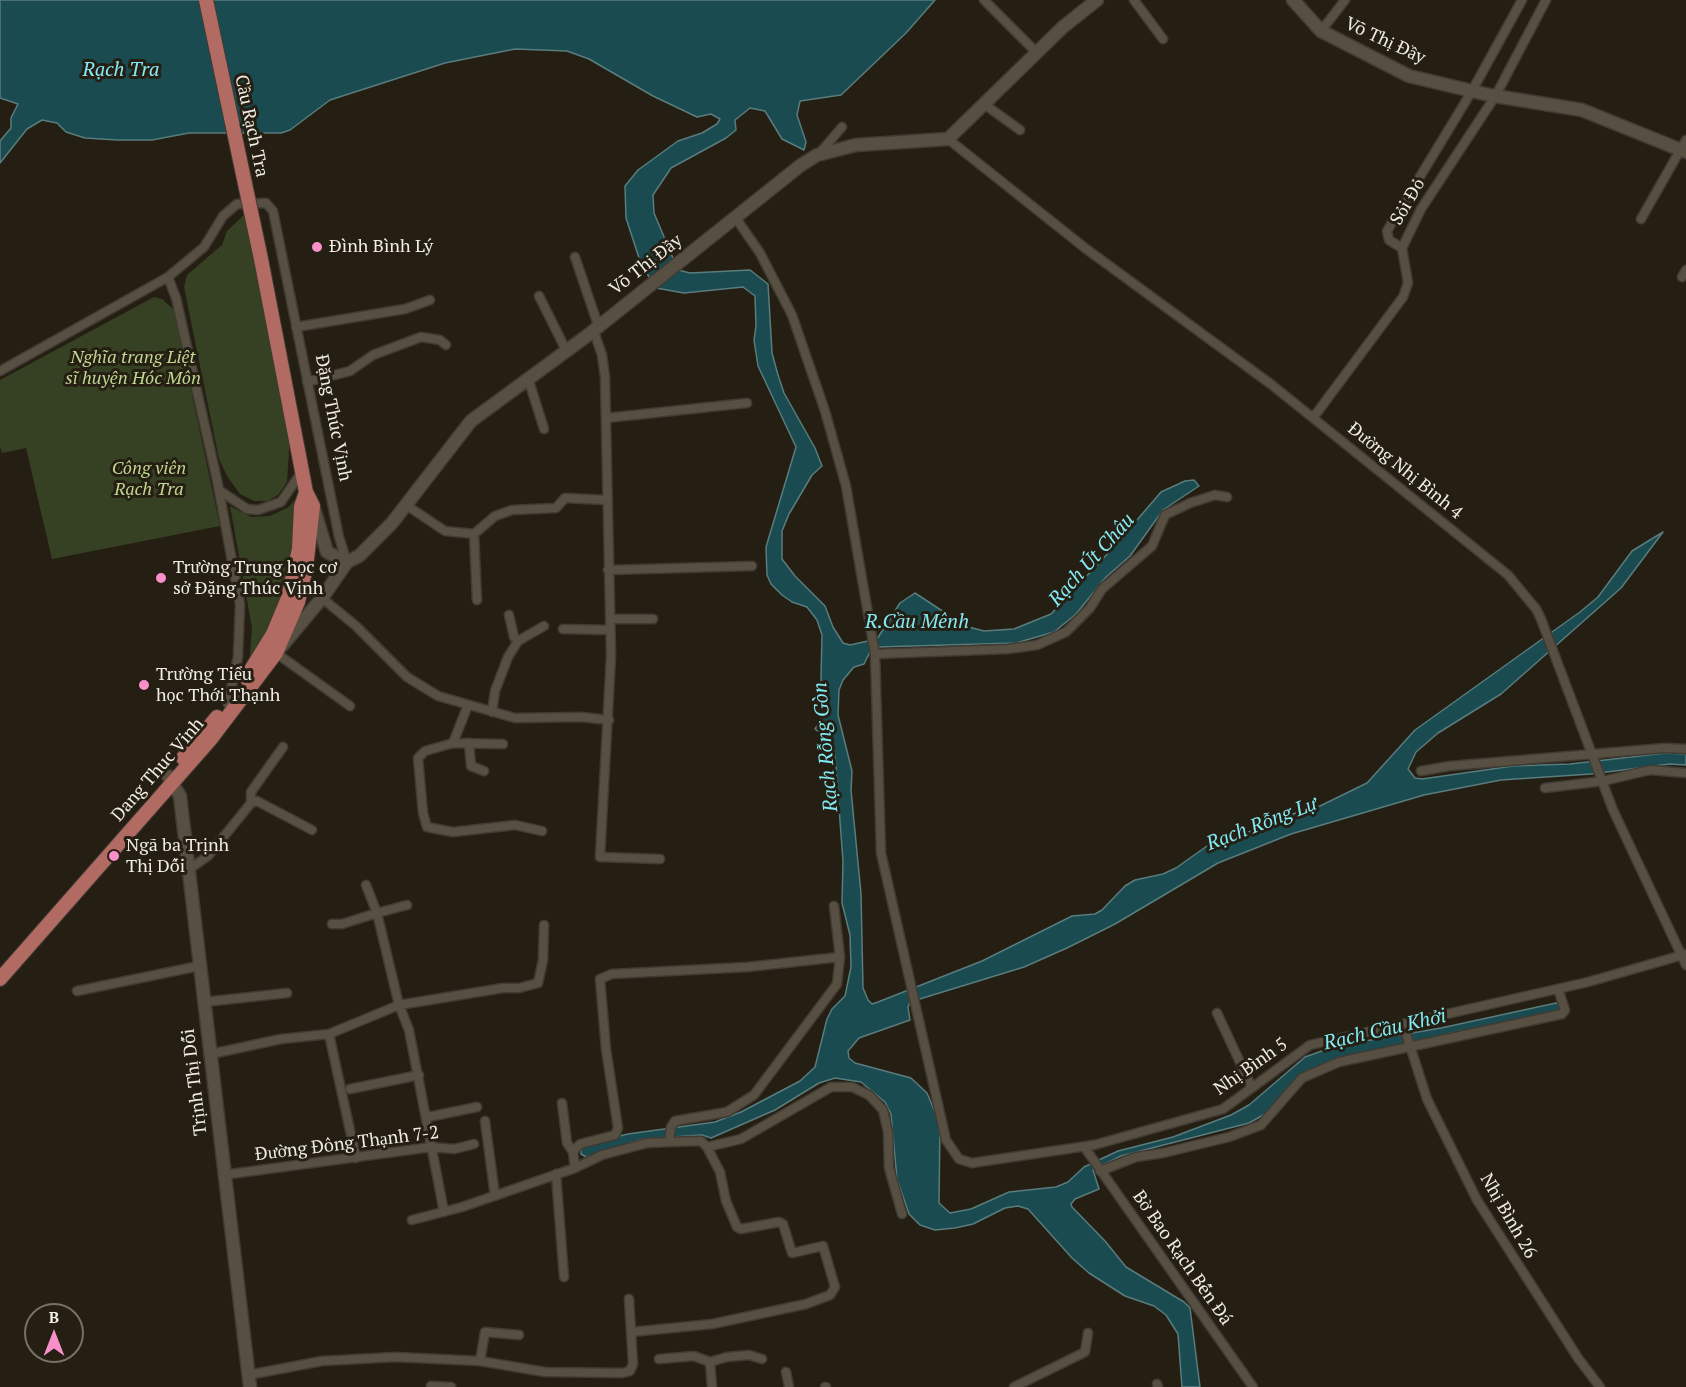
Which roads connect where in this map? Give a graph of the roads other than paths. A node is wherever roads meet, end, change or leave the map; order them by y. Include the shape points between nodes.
1 (206, 0) edge
2 (984, 0) edge
3 (1097, 0) edge
4 (1134, 0) edge
5 (1293, 0) edge
6 (1345, 0) edge
7 (1522, 0) edge
8 (1546, 0) edge
9 (1321, 31) junction
10 (1164, 39) dead end
11 (1037, 53) junction
12 (1474, 91) junction
13 (1492, 95) junction
14 (984, 104) junction
15 (842, 127) dead end
16 (1020, 130) dead end
17 (948, 139) junction
18 (1684, 147) edge
19 (817, 155) junction
20 (735, 217) junction
21 (1641, 219) dead end
22 (1402, 248) junction
23 (575, 257) dead end
24 (261, 260) joint
25 (168, 277) junction
26 (538, 296) dead end
27 (430, 300) dead end
28 (297, 327) junction
29 (595, 327) junction
30 (446, 345) dead end
31 (566, 350) junction
32 (0, 371) edge
33 (528, 378) junction
34 (308, 382) junction
35 (747, 403) dead end
36 (606, 418) junction
37 (1313, 418) junction
38 (544, 429) dead end
39 (303, 470) junction
40 (219, 490) junction
41 (306, 492) junction
42 (1227, 497) dead end
43 (607, 500) junction
44 (406, 505) junction
45 (313, 506) junction
46 (474, 534) junction
47 (347, 562) junction
48 (752, 566) dead end
49 (608, 570) junction
50 (322, 598) junction
51 (477, 600) dead end
52 (509, 615) dead end
53 (610, 619) junction
54 (653, 619) dead end
55 (544, 626) dead end
56 (563, 629) dead end
57 (610, 630) junction
58 (518, 641) junction
59 (875, 652) junction
60 (276, 653) junction
61 (228, 704) junction
62 (468, 705) junction
63 (350, 706) dead end
64 (492, 712) junction
65 (609, 720) junction
66 (453, 743) junction
67 (470, 743) junction
68 (503, 744) dead end
69 (283, 747) dead end
70 (1686, 749) edge
71 (1595, 758) junction
72 (484, 771) dead end
73 (1421, 771) dead end
74 (1686, 773) edge
75 (1601, 777) junction
76 (170, 779) junction
77 (1545, 788) dead end
78 (251, 803) junction
79 (312, 830) dead end
80 (542, 831) dead end
81 (660, 860) dead end
82 (188, 870) junction
83 (366, 885) dead end
84 (407, 905) dead end
85 (834, 906) dead end
86 (377, 913) junction
87 (332, 924) dead end
88 (544, 925) dead end
89 (1684, 955) edge
90 (840, 957) junction
91 (1686, 965) edge
92 (199, 966) junction
93 (0, 970) edge
94 (0, 979) edge
95 (1558, 989) junction
96 (77, 991) dead end
97 (287, 993) dead end
98 (204, 1002) junction
99 (399, 1005) junction
100 (1217, 1013) dead end
101 (1404, 1027) junction
102 (329, 1034) junction
103 (1409, 1047) junction
104 (211, 1054) junction
105 (419, 1075) junction
106 (1252, 1088) junction
107 (350, 1089) dead end
108 (562, 1103) dead end
109 (477, 1107) dead end
110 (428, 1117) junction
111 (485, 1121) dead end
112 (669, 1140) junction
113 (474, 1144) dead end
114 (431, 1147) junction
115 (707, 1147) junction
116 (1085, 1148) junction
117 (573, 1152) junction
118 (356, 1158) junction
119 (575, 1168) junction
120 (1099, 1170) junction
121 (556, 1174) junction
122 (224, 1175) junction
123 (495, 1196) junction
124 (444, 1212) junction
125 (902, 1214) dead end
126 (412, 1220) dead end
127 (564, 1277) dead end
128 (629, 1299) dead end
129 (631, 1332) junction
130 (1088, 1333) dead end
131 (519, 1335) dead end
132 (658, 1359) dead end
133 (762, 1359) dead end
134 (480, 1361) junction
135 (710, 1362) junction
136 (786, 1372) dead end
137 (249, 1381) edge
138 (431, 1386) edge
139 (451, 1387) edge
140 (712, 1387) edge
141 (789, 1387) edge
142 (1014, 1387) edge
143 (1253, 1387) edge
144 (1600, 1387) edge

1 - 24 main road, Cầu Rạch Tra, bridge
2 - 11 street
3 - 11 street
4 - 10 street
5 - 9 street, Võ Thị Đầy
6 - 9 street
7 - 12 street
8 - 13 street, Sỏi Đỏ
9 - 12 street, Võ Thị Đầy via 1409,76
11 - 14 street
12 - 13 street, Võ Thị Đầy
12 - 22 street via 1387,231 1389,240
13 - 18 street via 1582,110
13 - 22 street, Sỏi Đỏ via 1421,209
14 - 16 street
14 - 17 street
15 - 19 street
17 - 19 street, Võ Thị Đầy via 856,145
17 - 37 street, Đường Nhị Bình 4 via 1085,248
18 - 21 street
19 - 20 street, Võ Thị Đầy
20 - 29 street, Võ Thị Đầy
20 - 59 street via 784,297 825,411 846,486
22 - 37 street, Sỏi Đỏ via 1408,283 1403,297
23 - 29 street
24 - 39 main road, Dang Thuc Vinh
25 - 28 street, Đặng Thúc Vịnh via 204,247 232,208 266,203 273,211
25 - 32 street
25 - 40 street
26 - 31 street
27 - 28 street via 405,309
28 - 34 street, Đặng Thúc Vịnh
29 - 31 street, Võ Thị Đầy
29 - 36 street via 602,355
30 - 34 street via 421,337 373,355 350,371
31 - 33 street, Võ Thị Đầy
33 - 38 street
33 - 44 street, Võ Thị Đầy via 471,421
34 - 47 street, Đặng Thúc Vịnh
35 - 36 street
36 - 43 street
37 - 71 street, Đường Nhị Bình 4 via 1508,575 1546,632
39 - 40 street via 281,502 258,510 247,509
39 - 41 main road, Dang Thuc Vinh
40 - 61 street via 240,604 238,657
41 - 45 main road, Dang Thuc Vinh
41 - 61 main road, Dang Thuc Vinh via 294,579 281,617 259,660
42 - 59 street via 1215,495 1165,515 1152,546 1102,589 1066,632 1056,637 1037,645 1008,649
43 - 46 street via 565,498 556,508 512,510 495,516
43 - 49 street
44 - 46 street via 445,531
44 - 47 street, Võ Thị Đầy via 359,556
45 - 47 street via 327,552
45 - 60 main road, Dang Thuc Vinh via 301,590
46 - 51 street
47 - 50 street, Võ Thị Đầy
48 - 49 street
49 - 53 street
50 - 60 street, Võ Thị Đầy
50 - 62 street via 407,677 438,696
52 - 58 street
53 - 54 street
53 - 57 street
55 - 58 street
56 - 57 street
57 - 65 street
58 - 64 street via 495,691
59 - 116 street, Nhị Bình 5 via 880,853 946,1140 959,1160 972,1163
60 - 63 street
60 - 76 main road, Dang Thuc Vinh via 210,740
61 - 76 main road, Dang Thuc Vinh
62 - 64 street
62 - 66 street
64 - 65 street via 515,718
65 - 81 street via 600,857
66 - 67 street
66 - 80 street via 425,751 418,758 427,827 453,832 515,825
67 - 68 street
67 - 72 street via 471,766
69 - 78 street via 251,792
70 - 71 street via 1665,748
71 - 73 street
71 - 75 street, Đường Nhị Bình 4
74 - 75 street via 1650,770
75 - 77 street
75 - 89 street, Đường Nhị Bình 4 via 1613,810
76 - 82 street, Trịnh Thị Dối via 180,796
76 - 93 main road, Dang Thuc Vinh
76 - 94 main road, Dang Thuc Vinh
78 - 79 street via 265,803
78 - 82 street via 208,856
82 - 92 street, Trịnh Thị Dối
83 - 86 street
84 - 86 street
85 - 90 street
86 - 87 street
86 - 99 street
88 - 99 street via 538,983
89 - 91 street, Đường Nhị Bình 4
89 - 95 street, Nhị Bình 5
90 - 112 street via 837,984 753,1095 727,1112 680,1118 671,1127
90 - 117 street via 747,967 612,974 600,979 618,1128 615,1135 580,1144
92 - 96 street
92 - 98 street, Trịnh Thị Dối
95 - 101 street, Nhị Bình 5
95 - 103 street via 1565,1010 1562,1014
97 - 98 street
98 - 104 street, Trịnh Thị Dối
99 - 102 street
99 - 105 street
100 - 106 street
101 - 103 street, Nhị Bình 26
101 - 106 street, Nhị Bình 5 via 1310,1046
102 - 104 street via 281,1039
102 - 118 street
103 - 120 street via 1339,1062 1302,1077 1261,1125
103 - 144 street, Nhị Bình 26 via 1427,1099 1477,1200
104 - 122 street, Trịnh Thị Dối
105 - 107 street
105 - 110 street
106 - 116 street, Nhị Bình 5 via 1222,1109
108 - 117 street via 567,1143
109 - 110 street
110 - 114 street
111 - 123 street
112 - 115 street via 701,1141
112 - 119 street via 620,1149
113 - 114 street, Đường Đông Thạnh 7-2 via 454,1149
114 - 118 street, Đường Đông Thạnh 7-2
114 - 124 street
115 - 125 street via 741,1139 831,1087 852,1087 884,1110 889,1168
115 - 129 street via 720,1172 737,1227 779,1222 792,1253 823,1246 835,1287 830,1295 806,1304 711,1324
116 - 120 street, Bờ Bao Rạch Bến Đá
117 - 119 street
118 - 122 street, Đường Đông Thạnh 7-2
119 - 121 street
120 - 143 street, Bờ Bao Rạch Bến Đá
121 - 123 street
121 - 127 street
122 - 137 street, Trịnh Thị Dối
123 - 124 street
124 - 126 street
128 - 129 street
129 - 134 street via 633,1364 630,1371 622,1373 545,1372
130 - 142 street via 1087,1349 1082,1354
131 - 134 street via 485,1332
132 - 135 street via 694,1356
133 - 135 street via 749,1355
134 - 137 street via 395,1357 322,1361
135 - 140 street
136 - 141 street
138 - 139 street

